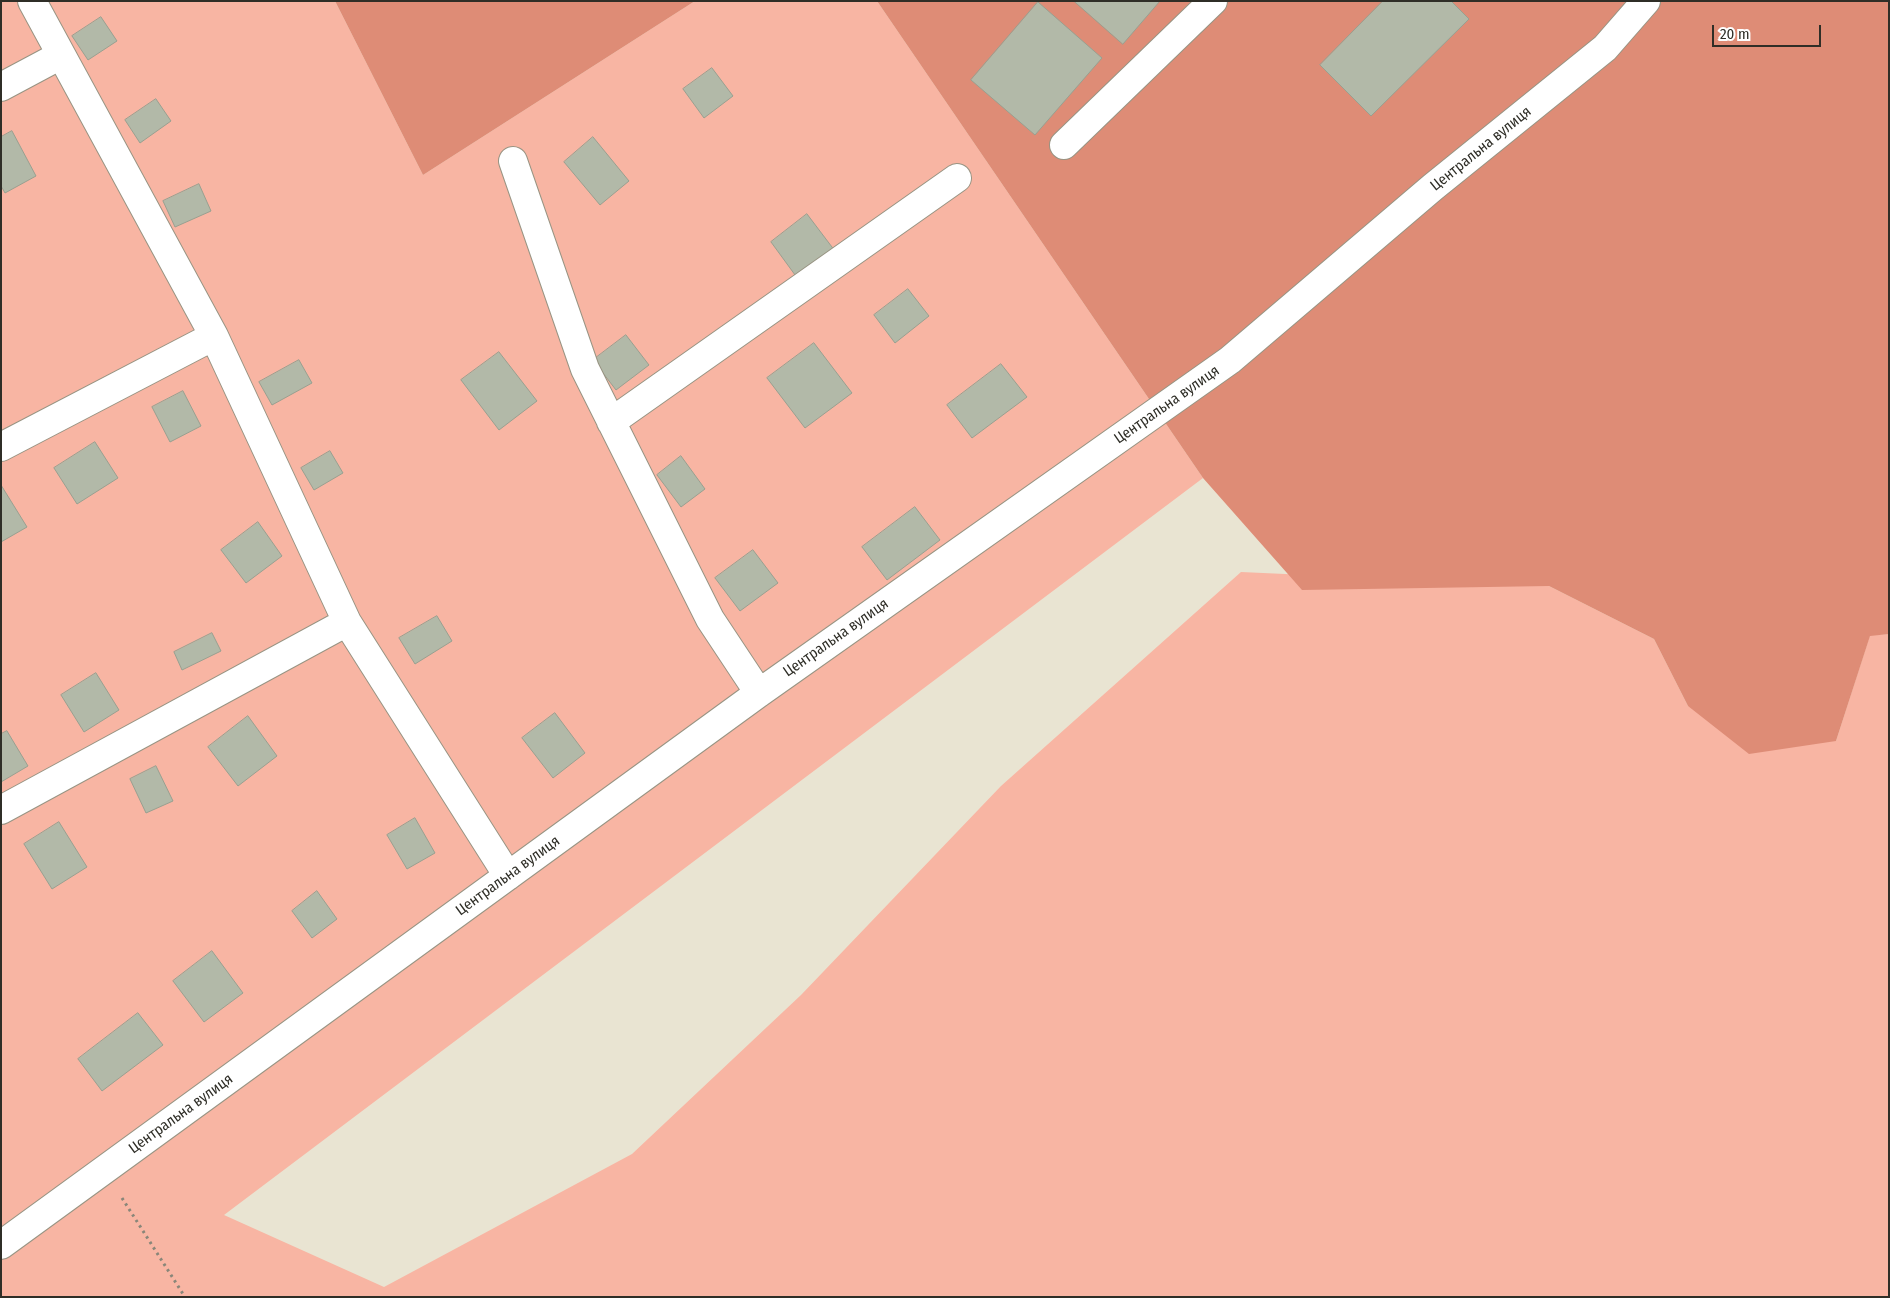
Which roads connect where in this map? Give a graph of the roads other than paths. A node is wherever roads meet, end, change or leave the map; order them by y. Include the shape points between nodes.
1 (32, 1) edge
2 (1213, 1) edge
3 (1646, 1) edge
4 (61, 55) junction
5 (1, 87) edge
6 (1064, 145) dead end
7 (513, 161) dead end
8 (957, 178) dead end
9 (214, 336) junction
10 (611, 422) junction
11 (1, 447) edge
12 (346, 622) junction
13 (759, 692) junction
14 (1, 810) edge
15 (508, 876) junction
16 (1, 1245) edge

1 - 4 street
2 - 6 street
3 - 13 street, Центральна вулиця via 1605,48 1434,187 1230,360
4 - 5 street
4 - 9 street
7 - 10 street via 585,369
8 - 10 street
9 - 11 street
9 - 12 street
10 - 13 street via 710,619
12 - 14 street
12 - 15 street
13 - 15 street, Центральна вулиця
15 - 16 street, Центральна вулиця

